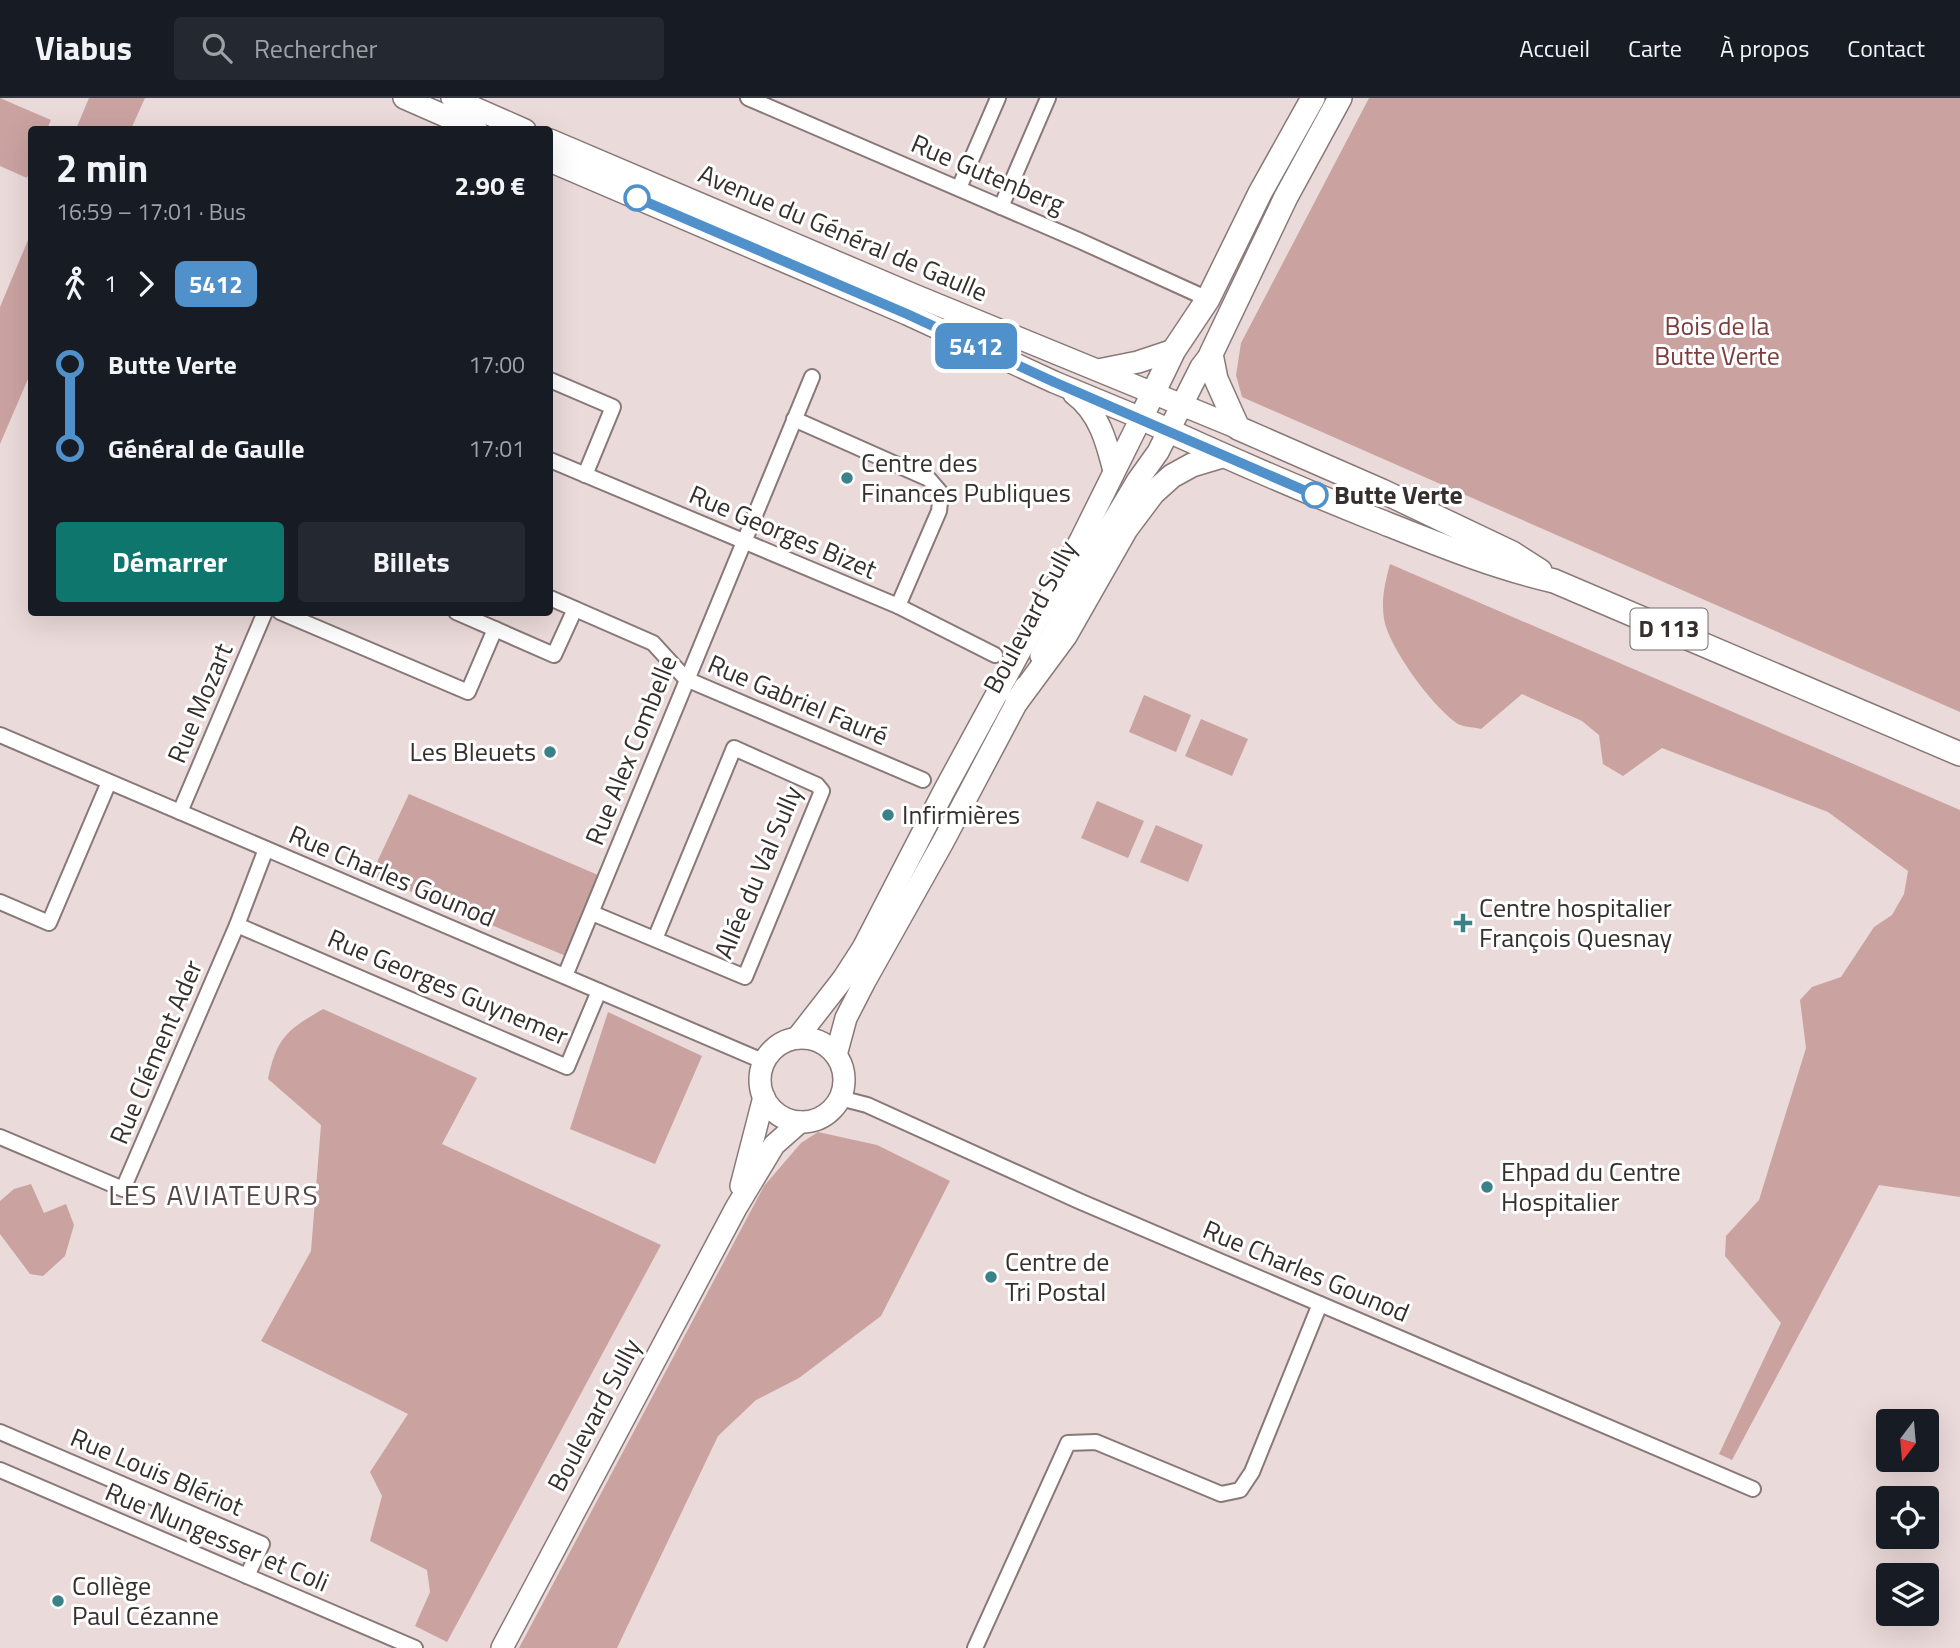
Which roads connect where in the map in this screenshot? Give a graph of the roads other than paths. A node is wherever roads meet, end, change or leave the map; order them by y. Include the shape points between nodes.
1 (404, 98) edge
2 (452, 98) edge
3 (748, 98) edge
4 (998, 98) edge
5 (1048, 98) edge
6 (1313, 98) edge
7 (1340, 98) edge
8 (469, 126) edge
9 (516, 126) edge
10 (553, 141) edge
11 (553, 162) edge
12 (959, 188) junction
13 (1001, 207) junction
14 (1208, 299) junction
15 (1174, 349) junction
16 (1211, 354) junction
17 (1098, 370) junction
18 (812, 377) dead end
19 (553, 381) edge
20 (1061, 385) junction
21 (1153, 393) junction
22 (1181, 405) junction
23 (1140, 418) junction
24 (794, 419) junction
25 (1238, 428) junction
26 (1169, 431) junction
27 (1222, 456) junction
28 (553, 461) edge
29 (1114, 471) junction
30 (585, 475) junction
31 (743, 542) junction
32 (1554, 581) junction
33 (553, 599) edge
34 (898, 606) junction
35 (575, 609) junction
36 (263, 616) edge
37 (289, 616) edge
38 (465, 616) edge
39 (495, 629) junction
40 (995, 655) dead end
41 (687, 679) junction
42 (1017, 701) junction
43 (0, 735) edge
44 (1960, 754) edge
45 (923, 780) dead end
46 (109, 782) junction
47 (180, 812) junction
48 (266, 849) junction
49 (0, 902) edge
50 (592, 913) junction
51 (237, 925) junction
52 (654, 939) junction
53 (565, 976) junction
54 (600, 991) junction
55 (797, 1038) junction
56 (836, 1055) junction
57 (765, 1062) junction
58 (764, 1097) junction
59 (840, 1098) junction
60 (800, 1122) junction
61 (0, 1137) edge
62 (736, 1208) junction
63 (1320, 1304) junction
64 (0, 1432) edge
65 (0, 1471) edge
66 (1753, 1489) dead end
67 (247, 1577) junction
68 (415, 1648) edge
69 (502, 1648) edge
70 (975, 1648) edge

1 - 8 street
2 - 9 street
3 - 12 street, Rue Gutenberg
4 - 12 street
5 - 13 street
6 - 14 main road, Boulevard Sully
7 - 16 main road, Boulevard Sully via 1286,197
10 - 17 street, Avenue du Général de Gaulle / D 113
11 - 20 street, Avenue du Général de Gaulle / D 113
12 - 13 street, Rue Gutenberg
13 - 14 street, Rue Gutenberg
14 - 15 main road, Boulevard Sully
15 - 17 street
15 - 21 main road, Boulevard Sully
16 - 22 street, Boulevard Sully
16 - 25 main road
17 - 21 street, Avenue du Général de Gaulle / D 113
18 - 24 street, Rue Alex Combelle
19 - 30 street via 613,407
20 - 23 street, Avenue du Général de Gaulle / D 113
20 - 29 street via 1091,410
21 - 22 street, D 113
21 - 23 main road, Boulevard Sully
22 - 25 street, D 113
22 - 26 street, Boulevard Sully
23 - 26 main road, D 113
23 - 29 street, Boulevard Sully
24 - 31 street, Rue Alex Combelle
24 - 34 street via 929,479 941,493 939,511
25 - 32 main road, D 113 via 1512,553
26 - 27 main road, D 113
26 - 42 street, Boulevard Sully via 1111,525
27 - 32 main road, D 113 via 1451,549
27 - 42 main road via 1192,465 1153,493 1126,528 1065,636
28 - 30 street, Rue Georges Bizet
29 - 55 street, Boulevard Sully via 863,948
30 - 31 street, Rue Georges Bizet
31 - 34 street, Rue Georges Bizet
31 - 41 street, Rue Alex Combelle
32 - 44 main road, D 113
33 - 35 street, Rue Gabriel Fauré
34 - 40 street, Rue Georges Bizet
35 - 39 street via 554,655
35 - 41 street, Rue Gabriel Fauré via 653,643
36 - 47 street, Rue Mozart
37 - 39 street via 468,692
38 - 39 street
41 - 45 street, Rue Gabriel Fauré
41 - 50 street, Rue Alex Combelle
42 - 56 street, Boulevard Sully via 846,1018
43 - 46 street, Rue Charles Gounod
46 - 47 street, Rue Charles Gounod
46 - 49 street via 49,923
47 - 48 street, Rue Charles Gounod
48 - 51 street, Rue Clément Ader
48 - 53 street, Rue Charles Gounod
50 - 52 street, Allée du Val Sully
50 - 53 street, Rue Alex Combelle
51 - 54 street, Rue Georges Guynemer via 567,1067
51 - 61 street, Rue Clément Ader via 123,1189
52 - 52 street, Allée du Val Sully via 734,748 817,785 822,792 745,977
53 - 54 street, Rue Charles Gounod
54 - 57 street, Rue Charles Gounod
55 - 56 street via 819,1041
55 - 57 street via 772,1050
56 - 59 street via 844,1076
57 - 58 street
58 - 60 street via 779,1114
58 - 62 street
59 - 60 street via 824,1116
59 - 63 street, Rue Charles Gounod via 867,1105
60 - 62 street via 774,1146
62 - 69 street, Boulevard Sully
63 - 66 street, Rue Charles Gounod
63 - 70 street via 1252,1472 1240,1490 1221,1494 1096,1442 1068,1443
64 - 67 street, Rue Louis Blériot via 262,1544
65 - 67 street, Rue Nungesser et Coli
67 - 68 street, Rue Nungesser et Coli

